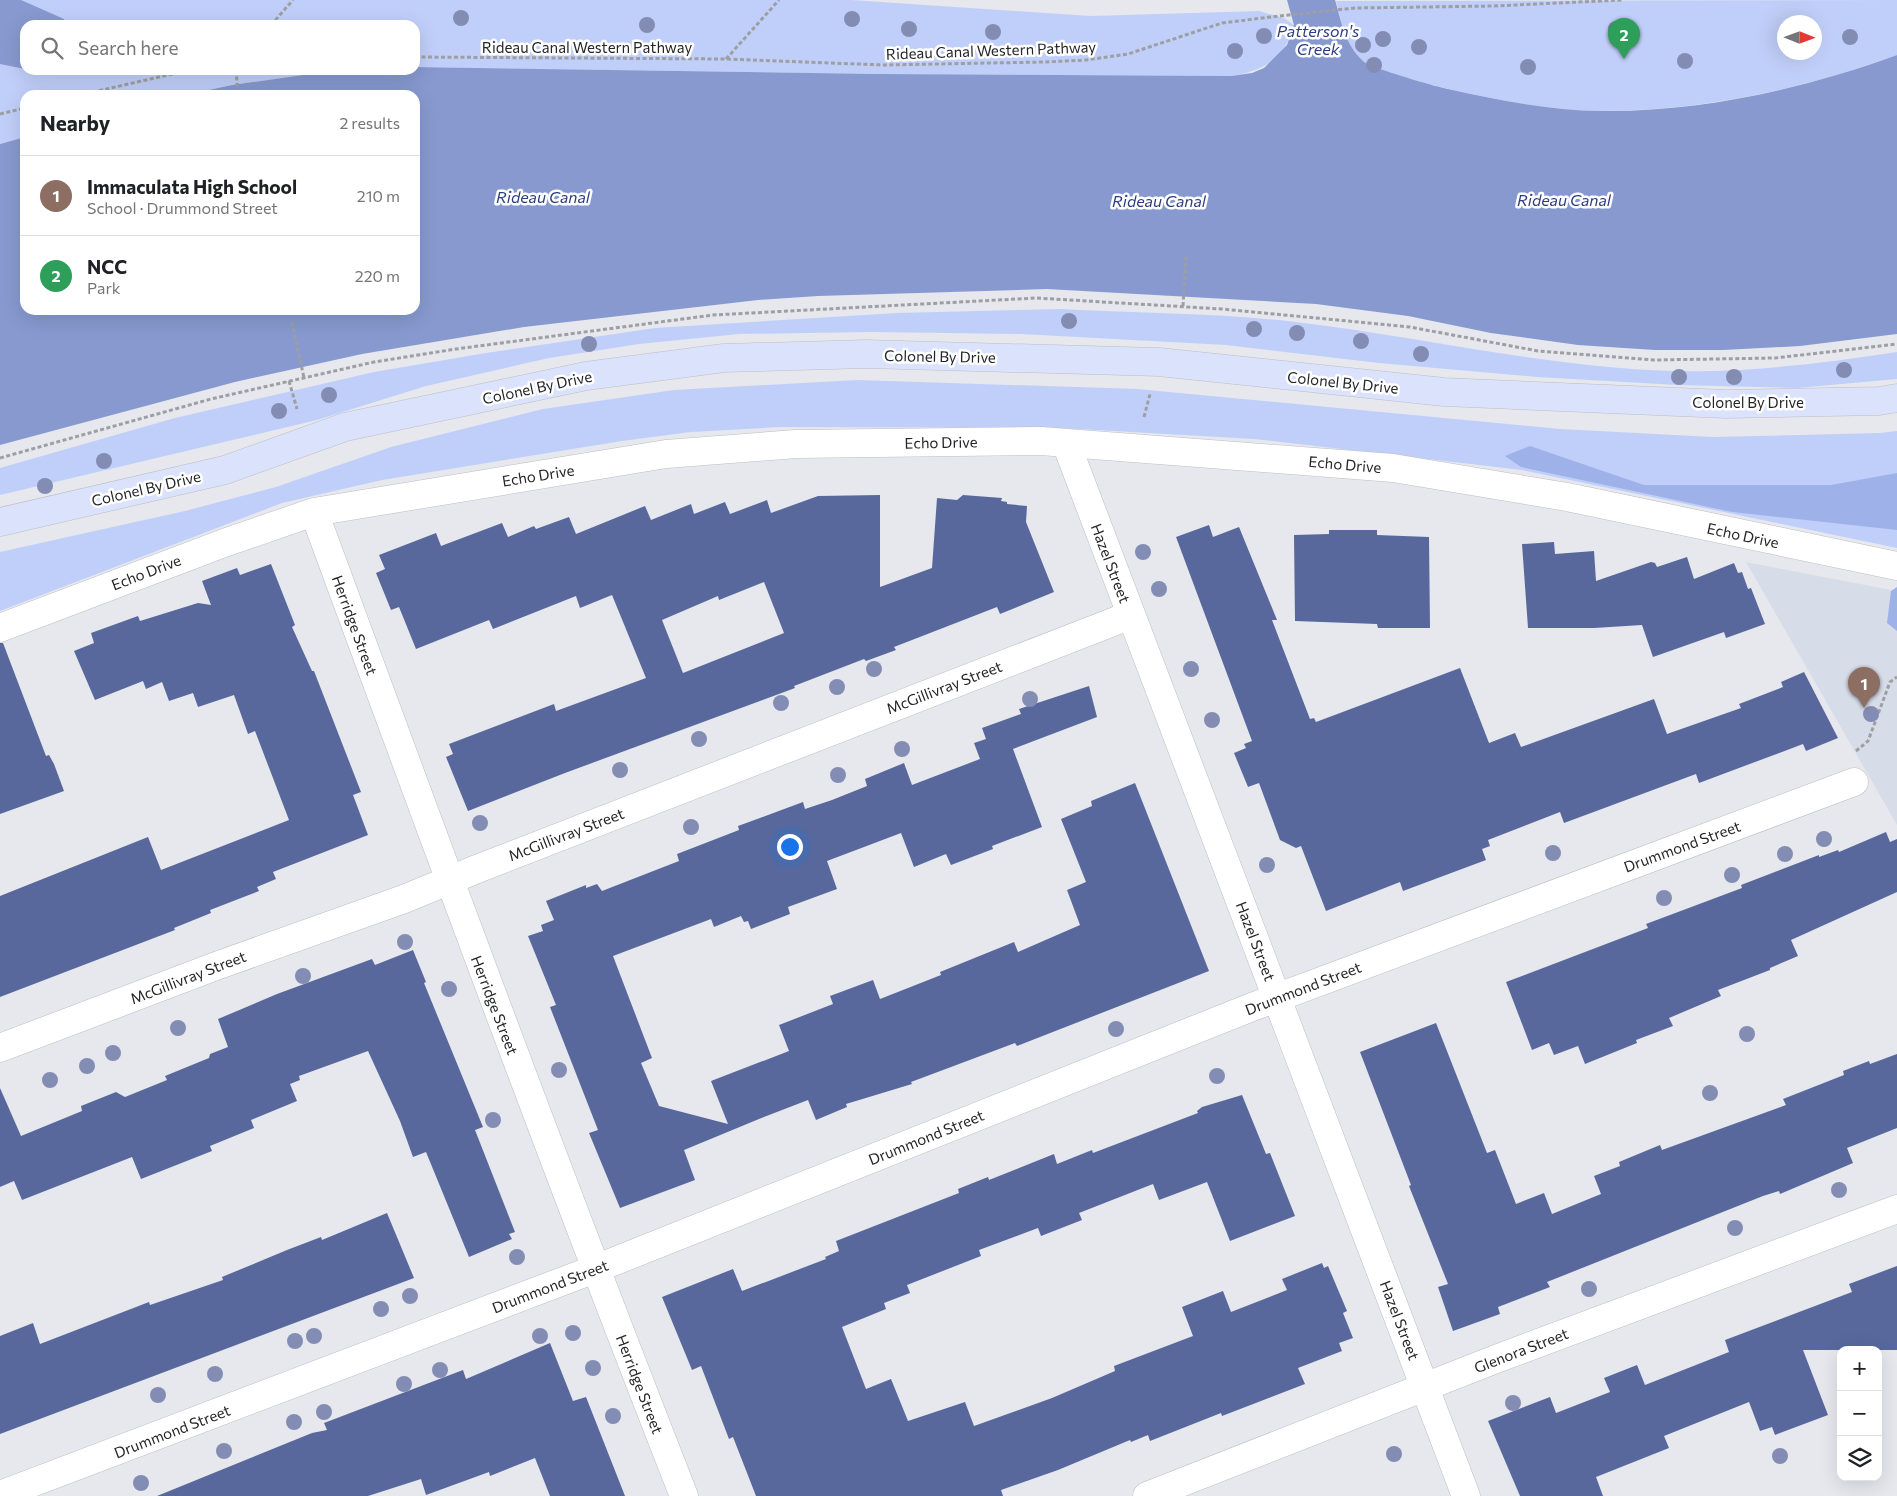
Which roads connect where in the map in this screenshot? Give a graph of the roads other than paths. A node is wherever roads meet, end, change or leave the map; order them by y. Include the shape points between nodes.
1 (1897, 398) edge
2 (1066, 443) junction
3 (314, 512) junction
4 (0, 522) edge
5 (1897, 566) edge
6 (1131, 615) junction
7 (0, 628) edge
8 (1854, 782) road end
9 (449, 881) junction
10 (1278, 998) junction
11 (0, 1048) edge
12 (1897, 1209) edge
13 (595, 1269) junction
14 (1425, 1387) junction
15 (0, 1495) edge
16 (684, 1496) edge
17 (1147, 1496) edge
18 (1466, 1496) edge

1 - 4 main road, Colonel By Drive via 1726,404 1444,392 1159,362 866,354 733,358 586,376 345,427 225,470
2 - 3 street, Echo Drive via 796,444 666,454
2 - 5 street, Echo Drive via 1402,470 1567,497
2 - 6 street, Hazel Street
3 - 7 street, Echo Drive
3 - 9 street, Herridge Street
6 - 9 street, McGillivray Street
6 - 10 street, Hazel Street
8 - 10 street, Drummond Street
9 - 11 street, McGillivray Street
9 - 13 street, Herridge Street
10 - 13 street, Drummond Street
10 - 14 street, Hazel Street
12 - 14 street, Glenora Street
13 - 15 street, Drummond Street
13 - 16 street, Herridge Street
14 - 17 street, Glenora Street
14 - 18 street, Hazel Street

